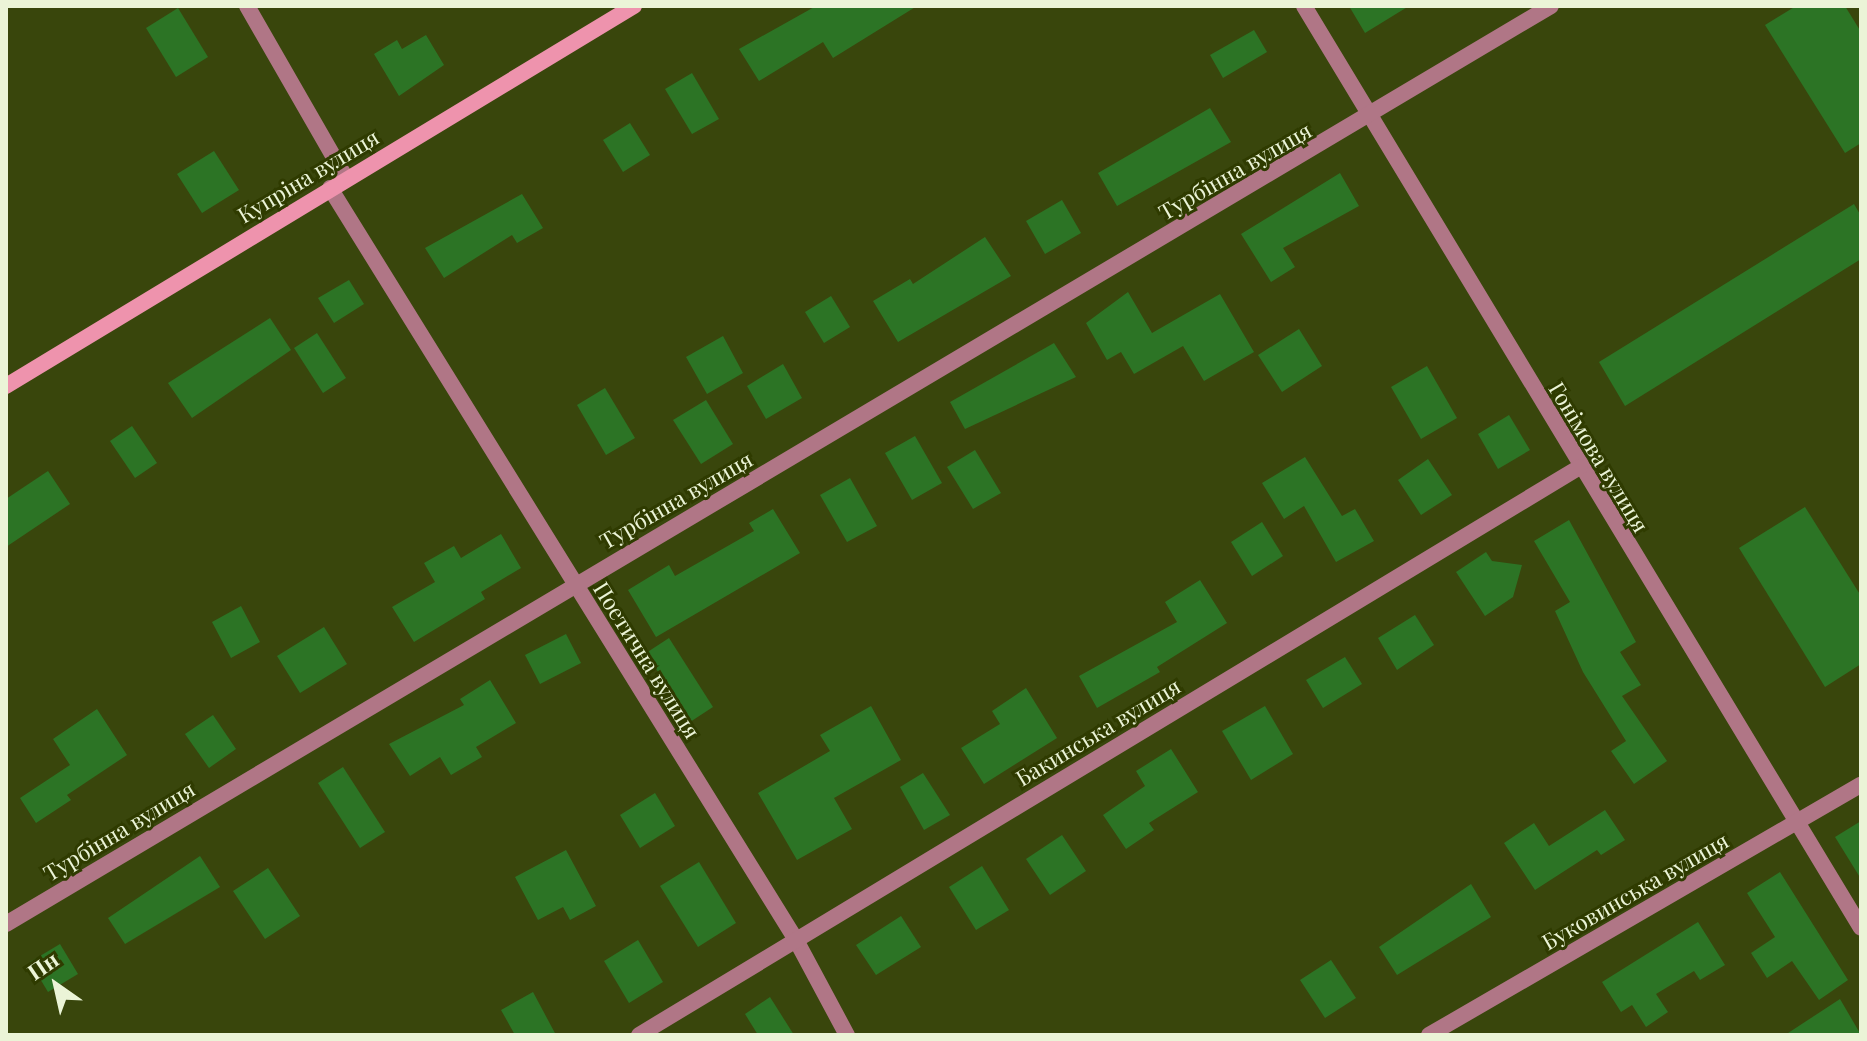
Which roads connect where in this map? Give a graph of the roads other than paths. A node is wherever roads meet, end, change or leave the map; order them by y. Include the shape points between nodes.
1 (247, 6) edge
2 (634, 6) edge
3 (1304, 6) edge
4 (1551, 6) edge
5 (1371, 117) junction
6 (346, 178) junction
7 (330, 188) junction
8 (6, 386) edge
9 (1580, 467) junction
10 (575, 585) junction
11 (1861, 785) edge
12 (1795, 824) junction
13 (6, 924) edge
14 (1861, 928) edge
15 (796, 940) junction
16 (639, 1035) edge
17 (847, 1035) edge
18 (1429, 1035) edge

1 - 6 street
2 - 6 main road, Купріна вулиця
3 - 5 street, Гонімова вулиця
4 - 5 street, Турбінна вулиця
5 - 9 street, Гонімова вулиця
5 - 10 street, Турбінна вулиця
6 - 7 main road, Купріна вулиця
7 - 8 main road, Купріна вулиця
7 - 10 street, Поетична вулиця
9 - 12 street, Гонімова вулиця
9 - 15 street, Бакинська вулиця
10 - 13 street, Турбінна вулиця
10 - 15 street, Поетична вулиця
11 - 12 street, Буковинська вулиця
12 - 14 street, Гонімова вулиця
12 - 18 street, Буковинська вулиця
15 - 16 street, Бакинська вулиця
15 - 17 street, Поетична вулиця

